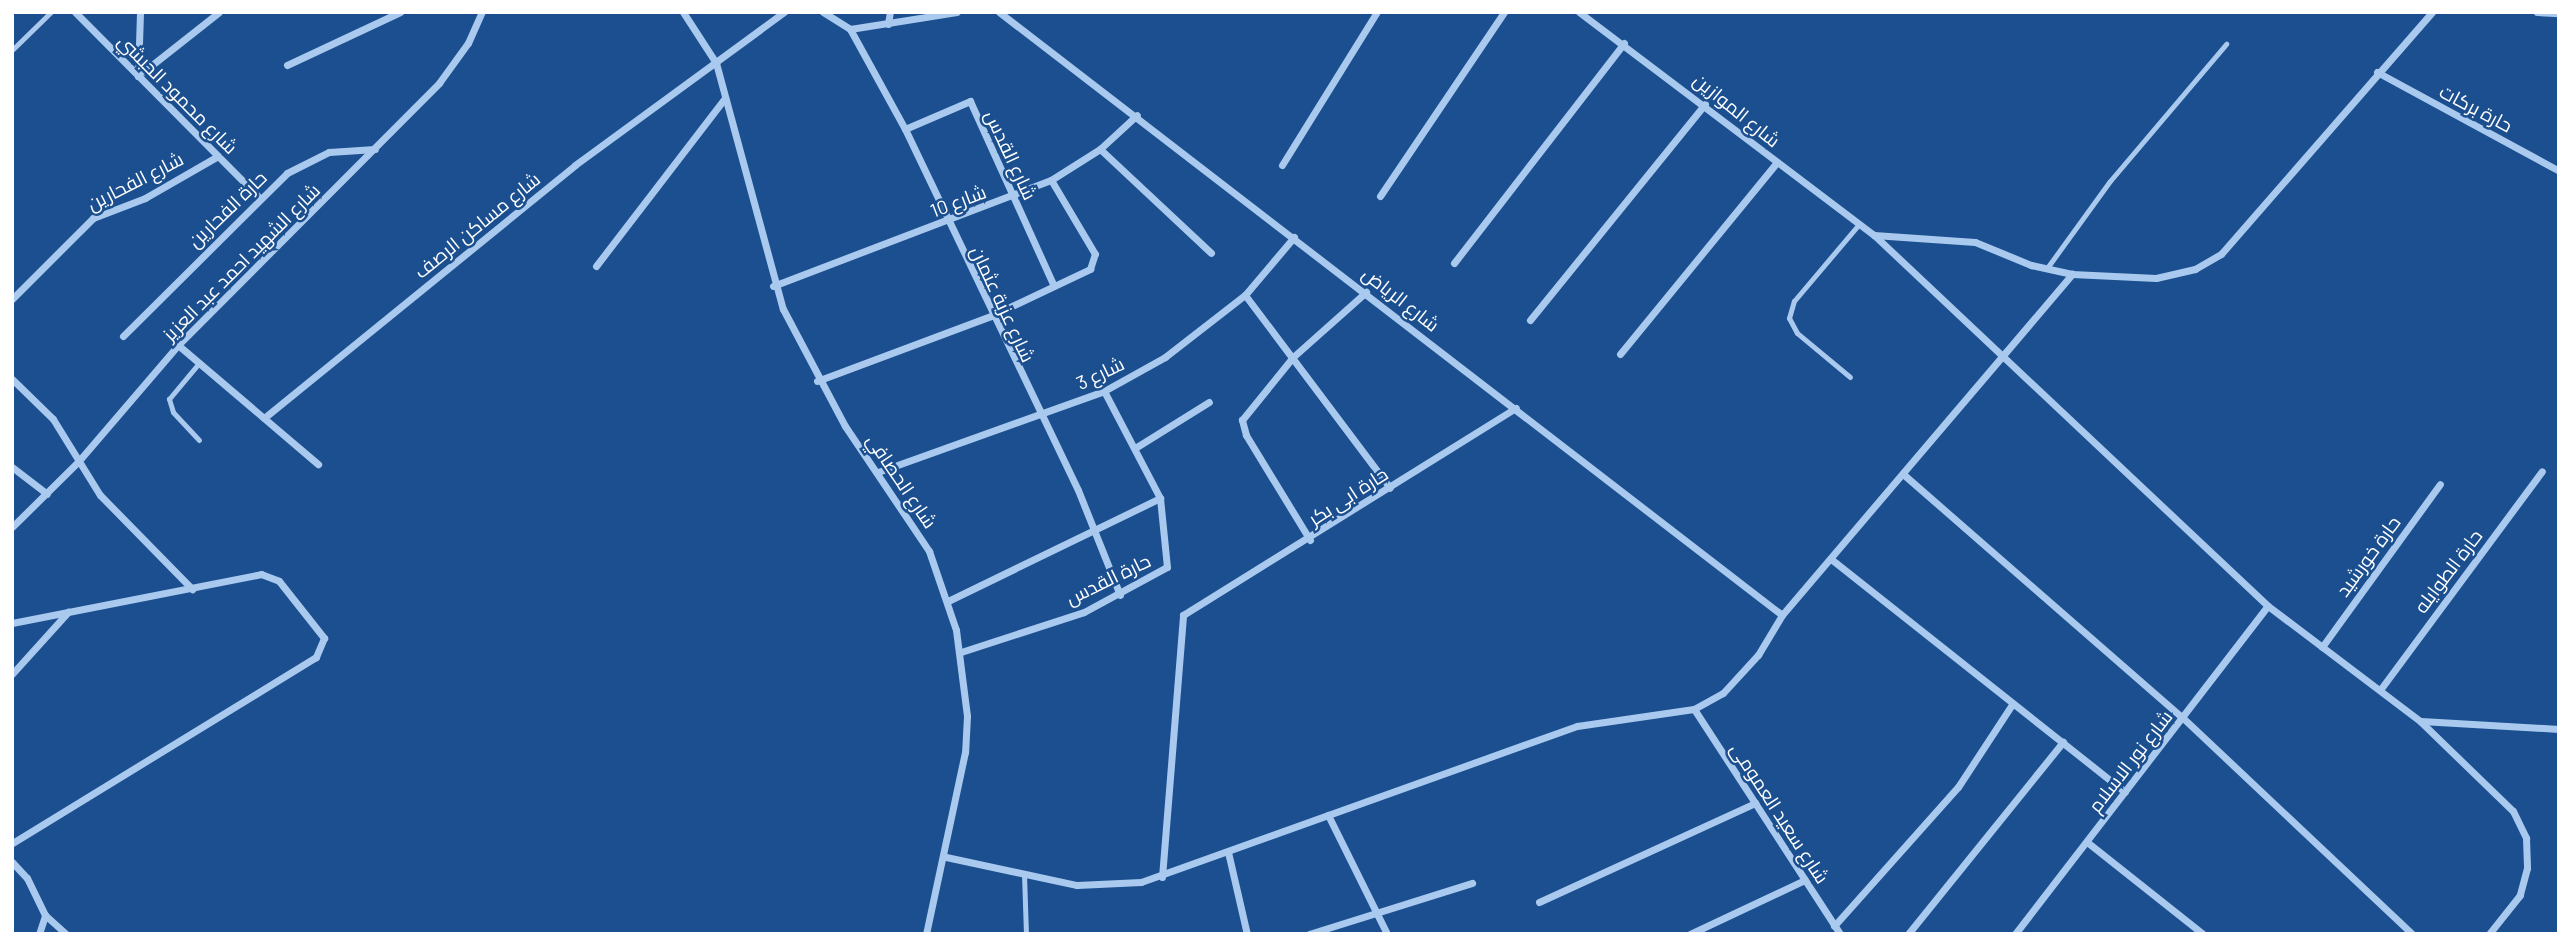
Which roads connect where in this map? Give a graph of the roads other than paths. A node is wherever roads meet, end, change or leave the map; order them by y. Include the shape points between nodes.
1 (51, 12) edge
2 (75, 12) edge
3 (140, 12) edge
4 (219, 12) edge
5 (400, 12) edge
6 (482, 12) edge
7 (683, 12) edge
8 (785, 12) edge
9 (823, 12) edge
10 (890, 12) edge
11 (957, 12) edge
12 (999, 12) edge
13 (1377, 12) edge
14 (1504, 12) edge
15 (1579, 12) edge
16 (2432, 12) edge
17 (2536, 12) edge
18 (2559, 13) edge
19 (888, 24) junction
20 (850, 29) junction
21 (1624, 43) junction
22 (2227, 44) dead end
23 (12, 50) edge
24 (716, 63) junction
25 (287, 65) dead end
26 (2377, 72) junction
27 (138, 76) junction
28 (724, 99) junction
29 (1705, 104) junction
30 (1137, 115) junction
31 (905, 130) junction
32 (375, 149) junction
33 (1100, 149) junction
34 (218, 156) junction
35 (1777, 162) junction
36 (1282, 165) dead end
37 (2559, 171) edge
38 (1051, 180) junction
39 (1380, 196) dead end
40 (259, 197) junction
41 (1013, 197) junction
42 (947, 222) junction
43 (1858, 224) junction
44 (1874, 235) junction
45 (1294, 237) junction
46 (1211, 253) dead end
47 (1454, 263) dead end
48 (596, 266) dead end
49 (2047, 268) junction
50 (2072, 274) junction
51 (773, 286) junction
52 (1054, 286) junction
53 (1366, 292) junction
54 (1245, 295) junction
55 (12, 299) edge
56 (990, 316) junction
57 (1530, 320) dead end
58 (123, 336) dead end
59 (178, 345) junction
60 (1620, 354) dead end
61 (1293, 357) junction
62 (2001, 360) junction
63 (199, 363) junction
64 (1850, 377) dead end
65 (12, 379) edge
66 (817, 381) junction
67 (1104, 391) junction
68 (1209, 402) dead end
69 (1516, 408) junction
70 (1040, 416) junction
71 (264, 418) junction
72 (199, 440) dead end
73 (1135, 448) junction
74 (77, 463) junction
75 (318, 464) dead end
76 (12, 467) edge
77 (2542, 471) dead end
78 (878, 472) junction
79 (1903, 474) junction
80 (2440, 484) dead end
81 (1391, 488) junction
82 (47, 494) junction
83 (1160, 498) junction
84 (12, 527) edge
85 (1097, 531) junction
86 (1310, 540) junction
87 (1831, 559) junction
88 (192, 589) junction
89 (1120, 595) junction
90 (948, 601) junction
91 (2268, 606) junction
92 (68, 612) junction
93 (1782, 615) junction
94 (12, 623) edge
95 (2322, 647) junction
96 (961, 653) junction
97 (12, 674) edge
98 (2380, 690) junction
99 (2013, 703) junction
100 (1694, 709) junction
101 (2183, 718) junction
102 (2420, 721) junction
103 (2559, 729) edge
104 (2063, 742) junction
105 (2125, 792) junction
106 (1755, 803) junction
107 (1328, 815) junction
108 (2087, 842) junction
109 (12, 843) edge
110 (1228, 852) junction
111 (946, 857) junction
112 (12, 862) edge
113 (1024, 874) junction
114 (1162, 877) junction
115 (1805, 880) junction
116 (1472, 883) dead end
117 (1539, 902) dead end
118 (1377, 913) junction
119 (45, 915) junction
120 (1834, 926) junction
121 (40, 934) edge
122 (66, 934) edge
123 (926, 934) edge
124 (1026, 934) edge
125 (1247, 934) edge
126 (1309, 934) edge
127 (1387, 934) edge
128 (1690, 934) edge
129 (1840, 934) edge
130 (1908, 934) edge
131 (2015, 934) edge
132 (2203, 934) edge
133 (2412, 934) edge
134 (2489, 934) edge

1 - 23 lane
2 - 27 street, شارع محمود الحبشي
3 - 27 street
4 - 27 street
5 - 25 street
6 - 32 street, شارع الشهيد احمد عبد العزيز via 455,64
7 - 24 street
8 - 24 street, شارع مساكن الرصف
9 - 20 street
10 - 19 street
11 - 19 street
12 - 30 street, شارع الرياض
13 - 36 street
14 - 39 street
15 - 21 street, شارع الموازين
16 - 26 street
17 - 18 street
19 - 20 street
20 - 31 street, شارع عزبة عثمان
21 - 29 street, شارع الموازين
21 - 47 street
22 - 49 lane via 2110,181
24 - 28 street, شارع الحصافي
24 - 71 street, شارع مساكن الرصف via 575,165
26 - 37 street, حارة بركات
26 - 50 street via 2221,254 2195,270 2156,278
27 - 34 street, شارع محمود الحبشي
28 - 48 street
28 - 51 street, شارع الحصافي
29 - 35 street, شارع الموازين
29 - 57 street
30 - 33 street, شارع 10
30 - 45 street, شارع الرياض
31 - 41 street, شارع القدس via 970,101
31 - 42 street, شارع عزبة عثمان
32 - 40 street, حارة الفحارين via 329,152 307,160
32 - 59 street, شارع الشهيد احمد عبد العزيز
33 - 38 street, شارع 10
33 - 46 street
34 - 40 street, شارع محمود الحبشي
34 - 55 street, شارع الفحارين via 145,198 93,218
35 - 43 street, شارع الموازين
35 - 60 street
38 - 41 street, شارع 10
38 - 52 street via 1096,261 1090,269
40 - 58 street, حارة الفحارين
41 - 42 street, شارع 10
41 - 52 street, شارع القدس
42 - 51 street, شارع 10
42 - 56 street, شارع عزبة عثمان
43 - 44 street, شارع الموازين
43 - 64 lane via 1794,301 1790,318 1797,333
44 - 49 street via 1975,242
44 - 62 street, شارع الموازين
45 - 53 street, شارع الرياض
45 - 54 street, شارع 3
49 - 50 street
50 - 62 street
51 - 66 street, شارع الحصافي
52 - 56 street
53 - 61 street
53 - 69 street, شارع الرياض
54 - 61 street
54 - 67 street, شارع 3 via 1212,325
56 - 66 street
56 - 70 street, شارع عزبة عثمان
59 - 63 street
59 - 74 street, شارع الشهيد احمد عبد العزيز
61 - 81 street
61 - 86 street via 1248,411 1242,426
62 - 79 street
62 - 91 street, شارع الموازين
63 - 71 street
63 - 72 lane via 170,399 173,412
65 - 74 street via 53,419
66 - 78 street, شارع الحصافي
67 - 70 street, شارع 3
67 - 73 street, حارة القدس
68 - 73 street
69 - 81 street, حارة ابى بكر
69 - 93 street, شارع الرياض
70 - 78 street, شارع 3
70 - 85 street, شارع عزبة عثمان
71 - 75 street
73 - 83 street, حارة القدس
74 - 82 street, شارع الشهيد احمد عبد العزيز
74 - 88 street via 100,495
76 - 82 street
77 - 98 street, حارة الطوايله
78 - 90 street, شارع الحصافي via 929,551
79 - 87 street
79 - 101 street
80 - 95 street, حارة خورشيد
81 - 86 street, حارة ابى بكر
82 - 84 street, شارع الشهيد احمد عبد العزيز
83 - 85 street
83 - 89 street, حارة القدس via 1167,567
85 - 89 street, شارع عزبة عثمان
85 - 90 street
86 - 114 street, حارة ابى بكر via 1192,605 1178,627
87 - 93 street
87 - 99 street
88 - 92 street
88 - 109 street via 270,574 316,625 323,649
89 - 96 street, حارة القدس
90 - 96 street, شارع الحصافي
91 - 95 street, شارع الموازين
91 - 101 street, شارع نور الاسلام
92 - 94 street
92 - 97 street
93 - 100 street via 1758,655 1723,694
95 - 98 street, شارع الموازين
96 - 111 street, شارع الحصافي via 965,752
98 - 102 street, شارع الموازين
99 - 104 street
99 - 120 street via 1958,787
100 - 106 street, شارع سعيد العمومى
100 - 107 street via 1577,726
101 - 105 street, شارع نور الاسلام
101 - 133 street
102 - 103 street
102 - 134 street, شارع الموازين via 2513,811 2526,838 2527,868 2520,895
104 - 105 street
104 - 130 street
105 - 108 street, شارع نور الاسلام
106 - 115 street, شارع سعيد العمومى
106 - 117 street
107 - 110 street
107 - 118 street
108 - 131 street, شارع نور الاسلام
108 - 132 street
110 - 114 street
110 - 125 street
111 - 113 street
111 - 123 street, شارع الحصافي
112 - 119 street
113 - 114 street via 1098,887
113 - 124 lane
115 - 120 street, شارع سعيد العمومى
115 - 128 street
116 - 118 street
118 - 126 street
118 - 127 street
119 - 121 street
119 - 122 street
120 - 129 street, شارع سعيد العمومى

